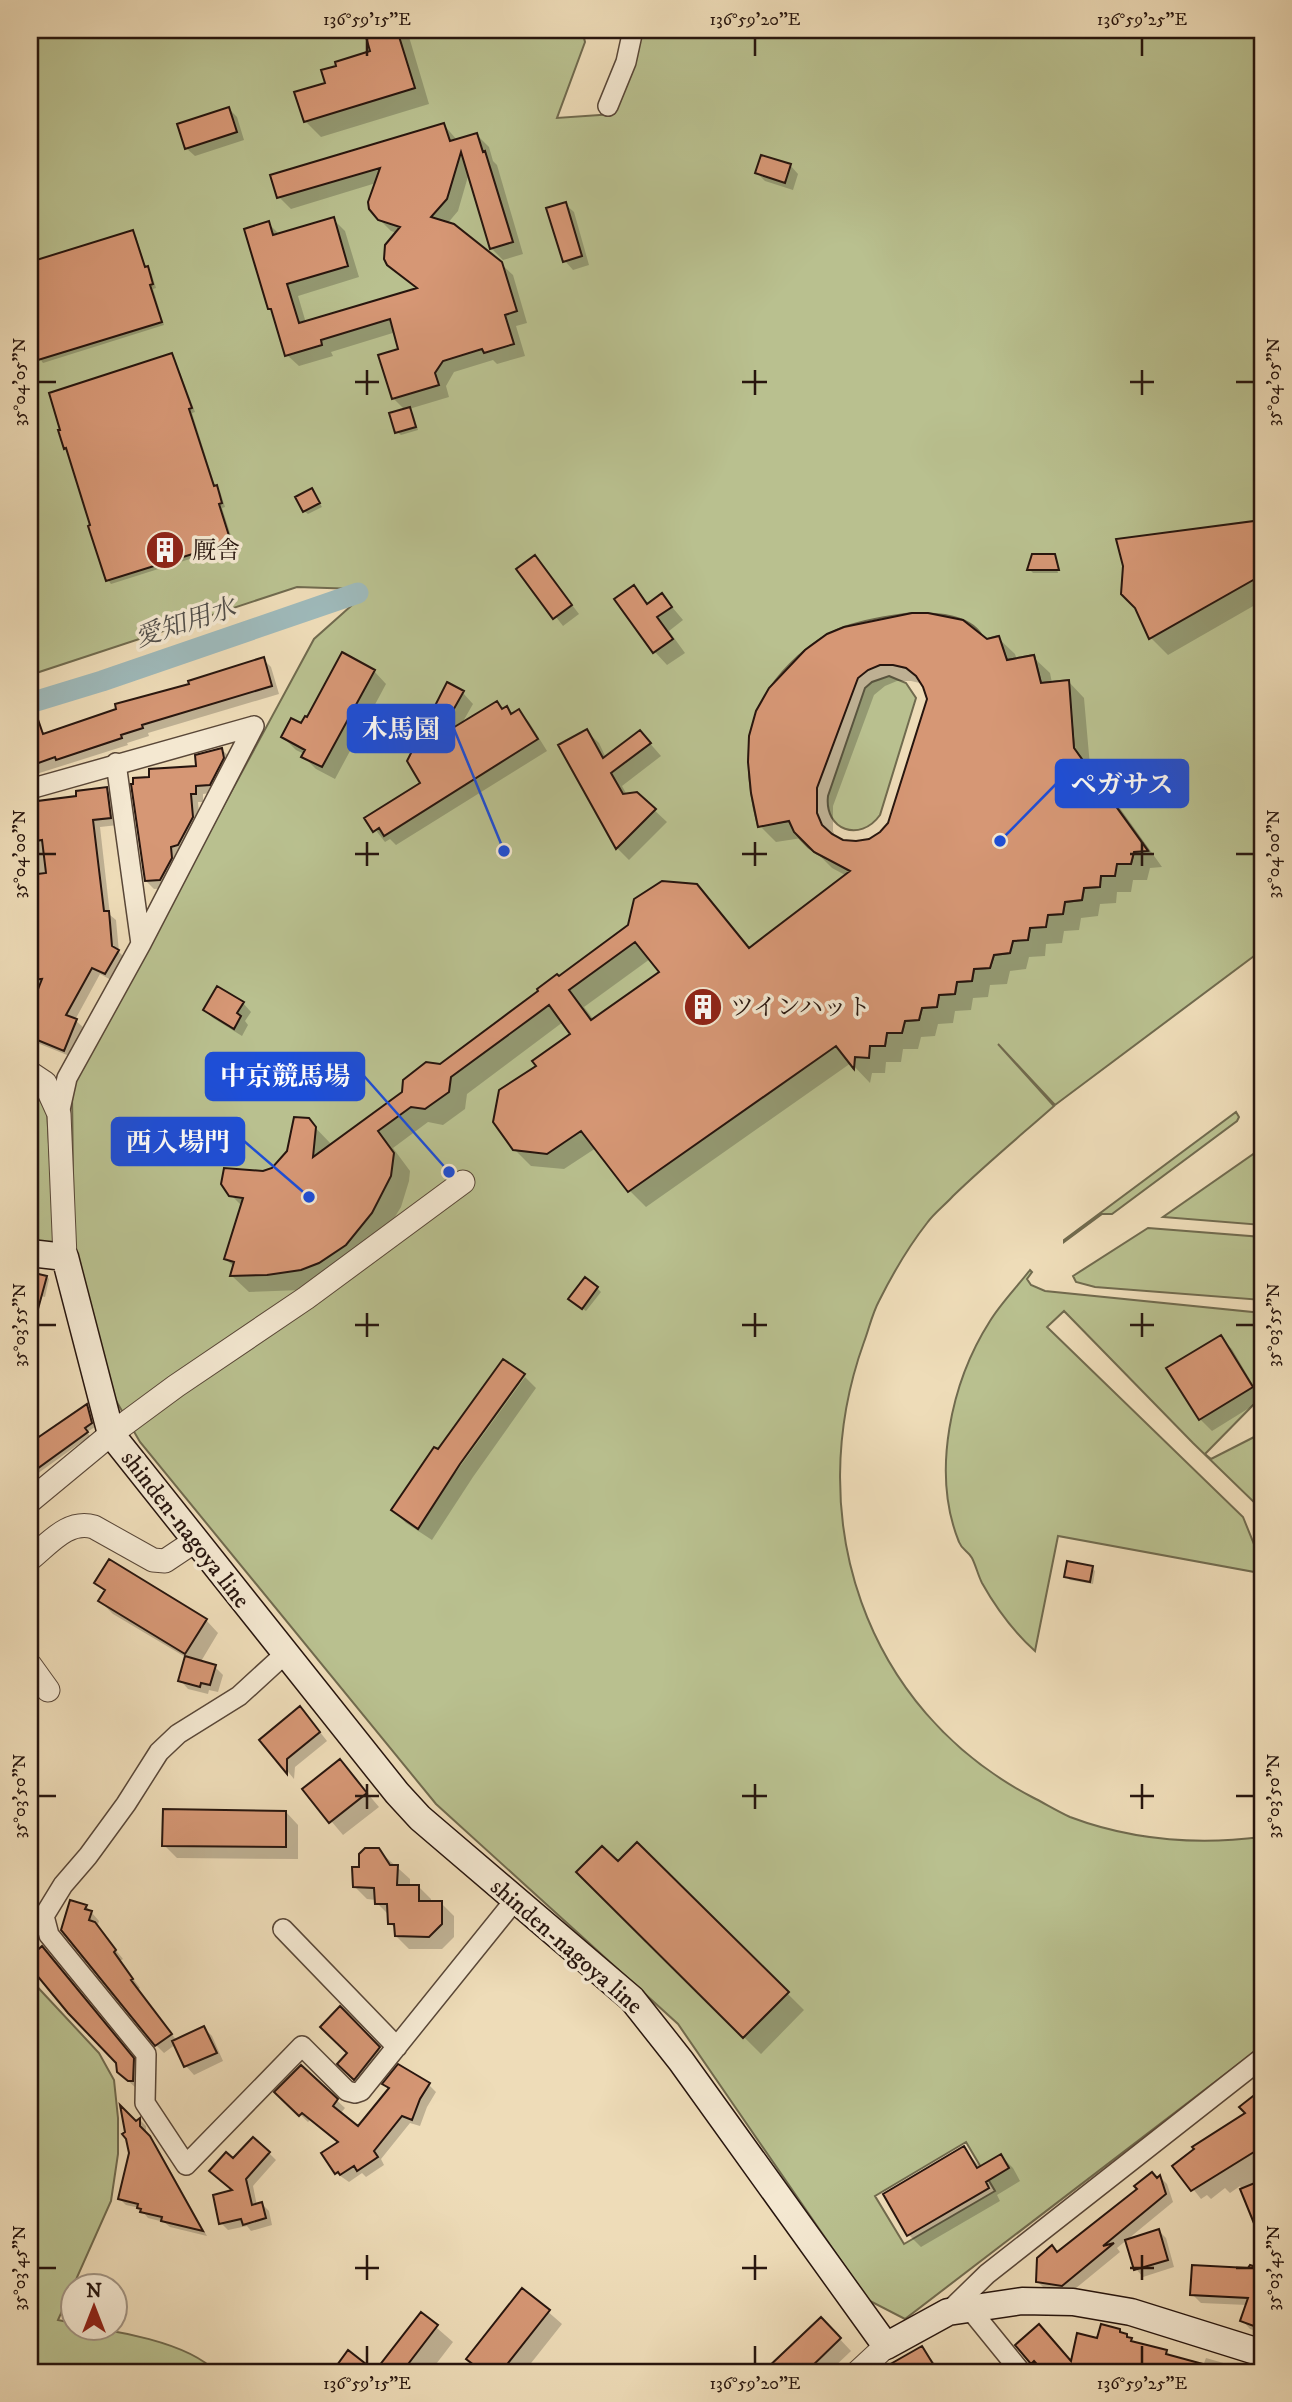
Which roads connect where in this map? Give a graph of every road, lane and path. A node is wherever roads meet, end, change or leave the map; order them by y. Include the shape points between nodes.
1 (633, 30) edge
2 (608, 106) dead end
3 (116, 763) junction
4 (30, 789) edge
5 (141, 944) junction
6 (30, 1073) edge
7 (60, 1114) junction
8 (463, 1182) dead end
9 (30, 1253) edge
10 (65, 1257) junction
11 (111, 1434) junction
12 (30, 1501) edge
13 (195, 1541) junction
14 (30, 1559) edge
15 (286, 1653) junction
16 (30, 1665) edge
17 (48, 1690) dead end
18 (515, 1900) junction
19 (283, 1929) dead end
20 (397, 2047) junction
21 (1262, 2058) edge
22 (958, 2310) junction
23 (1262, 2353) edge
24 (873, 2363) edge
25 (1021, 2372) edge

1 - 2 street
3 - 4 street
3 - 5 street
3 - 5 street via 254,726
5 - 7 street via 67,1078
6 - 7 street via 45,1083
7 - 10 street
8 - 11 street
9 - 10 main road
10 - 11 main road, shinden-nagoya line
11 - 12 street
11 - 13 main road, shinden-nagoya line
13 - 14 street via 165,1561 153,1560 94,1527 73,1525
13 - 15 main road, shinden-nagoya line
15 - 18 main road, shinden-nagoya line via 412,1810
15 - 20 street via 239,1696 178,1734 159,1752 126,1804 56,1895 44,1916 49,1935 146,2054 145,2103 186,2165 302,2046 347,2091 355,2093
16 - 17 street
18 - 20 street
18 - 24 main road, shinden-nagoya line via 632,1998 681,2061
19 - 20 street
21 - 22 street via 987,2274
22 - 23 main road, shinden-nagoya line via 1022,2301 1073,2302 1131,2312
22 - 24 main road, shinden-nagoya line
22 - 25 street

